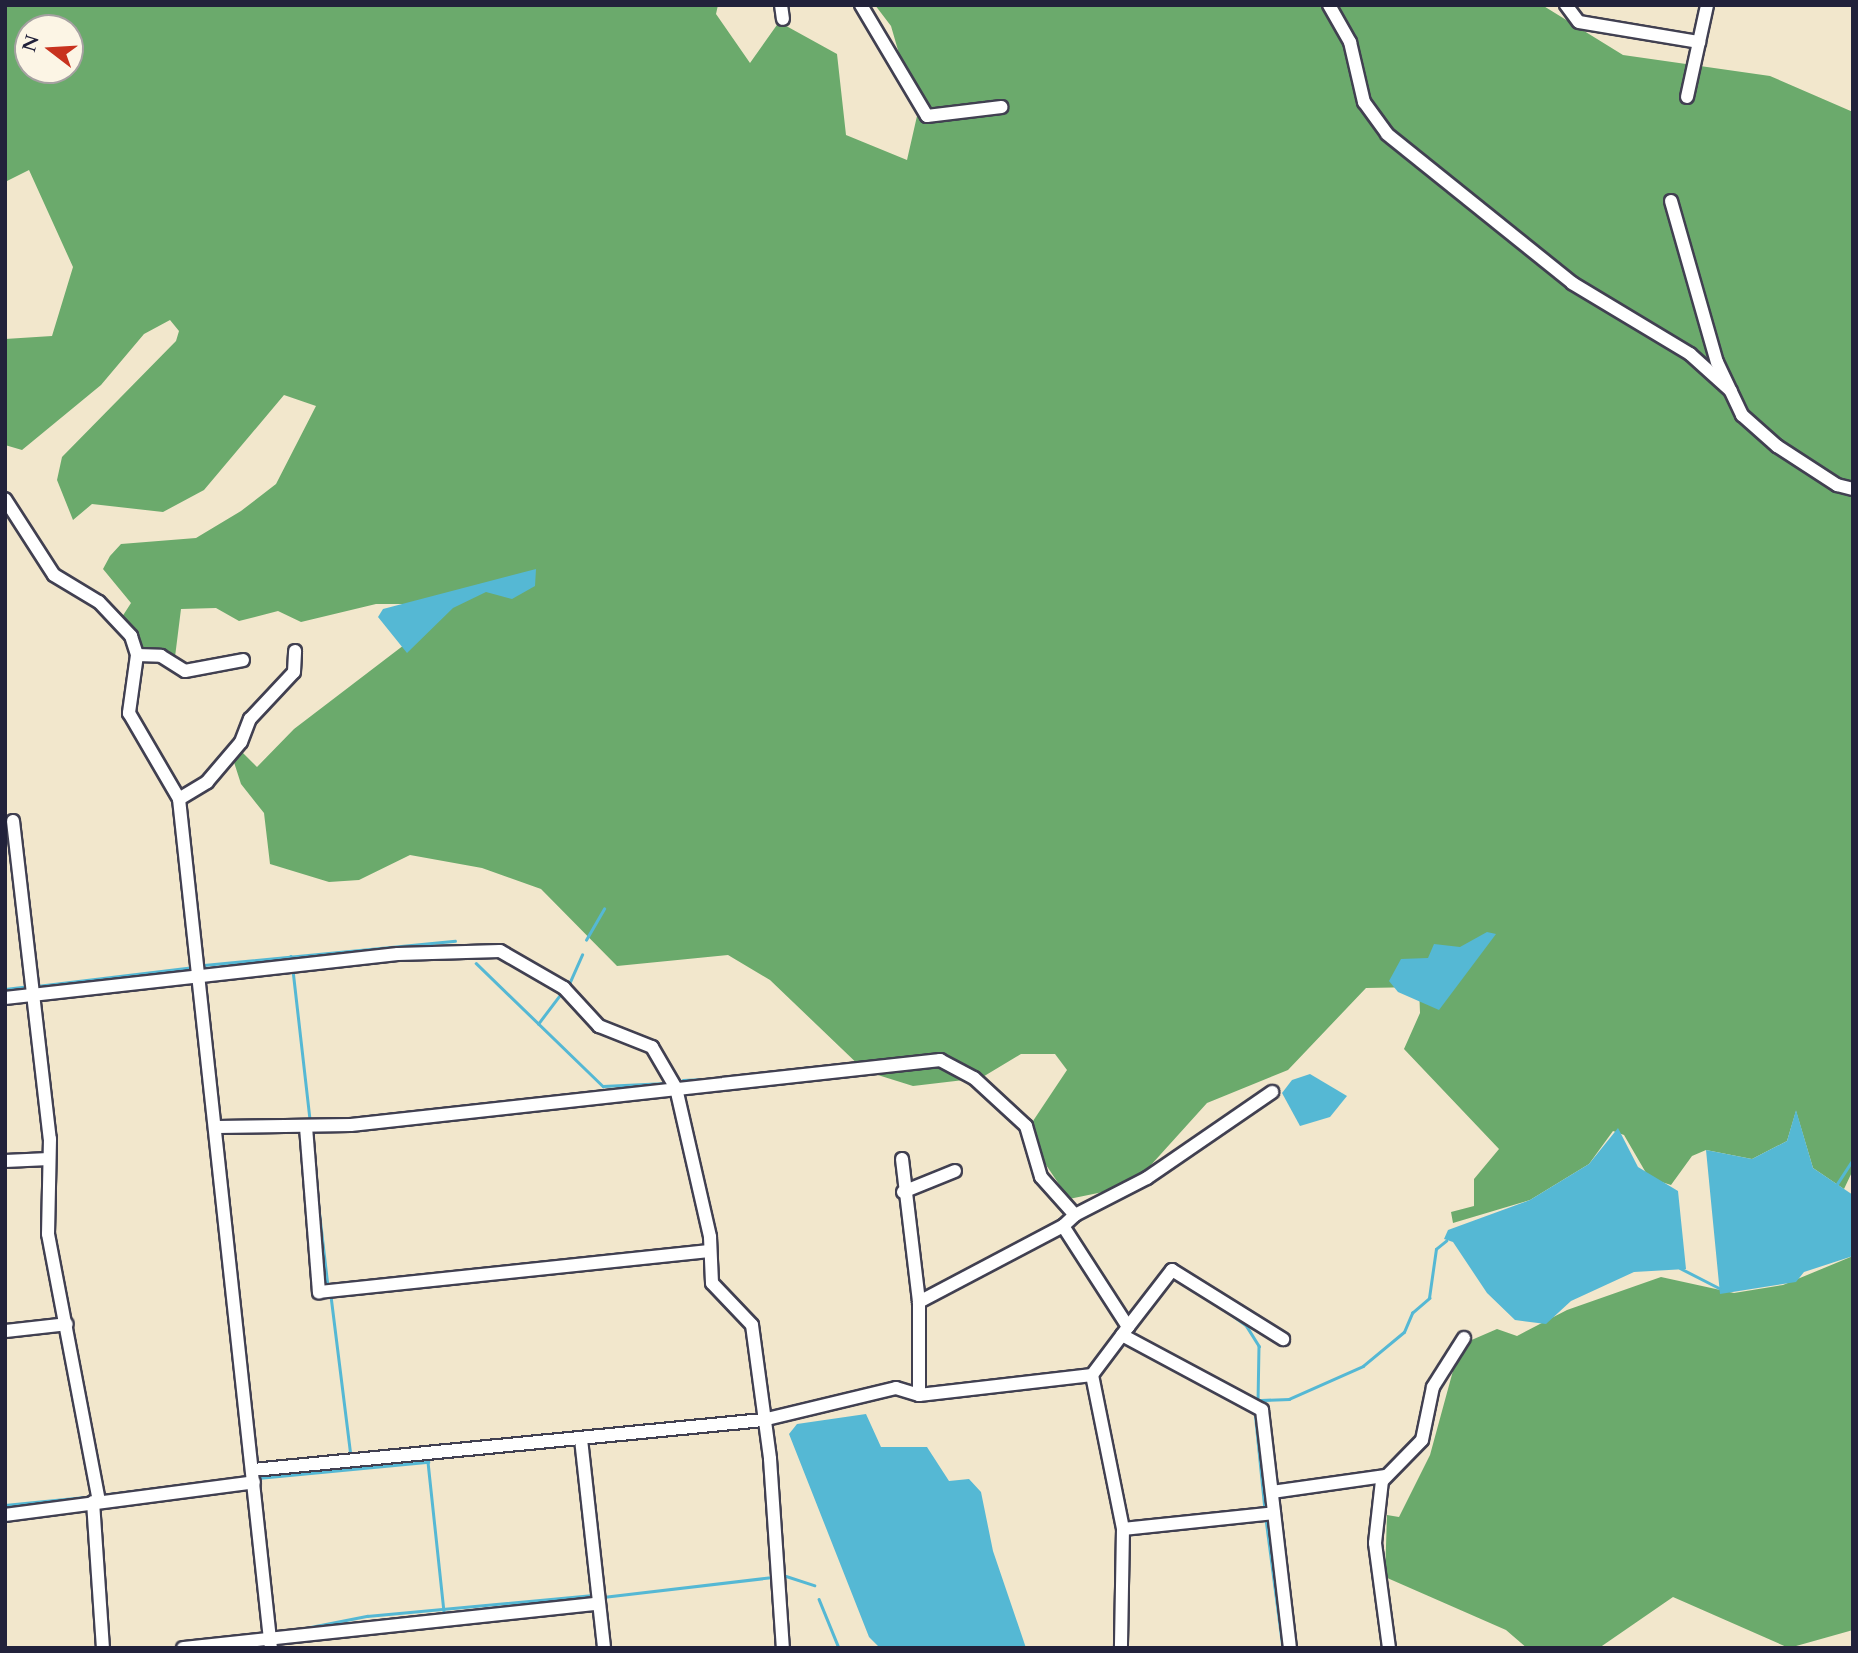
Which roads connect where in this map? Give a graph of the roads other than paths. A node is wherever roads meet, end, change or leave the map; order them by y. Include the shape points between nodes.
1 (781, 5) edge
2 (861, 5) edge
3 (1329, 5) edge
4 (1566, 5) edge
5 (1707, 5) edge
6 (783, 19) dead end
7 (1699, 42) junction
8 (1687, 97) dead end
9 (1002, 107) dead end
10 (1671, 201) dead end
11 (1731, 391) junction
12 (1853, 489) edge
13 (5, 499) edge
14 (295, 651) dead end
15 (136, 655) junction
16 (243, 660) dead end
17 (179, 799) junction
18 (13, 821) dead end
19 (200, 975) junction
20 (32, 996) junction
21 (5, 998) edge
22 (676, 1088) junction
23 (1272, 1092) dead end
24 (218, 1127) junction
25 (306, 1127) junction
26 (49, 1159) junction
27 (902, 1159) dead end
28 (5, 1161) edge
29 (955, 1171) dead end
30 (903, 1192) junction
31 (1075, 1215) junction
32 (1063, 1226) junction
33 (708, 1251) junction
34 (919, 1302) junction
35 (66, 1324) junction
36 (5, 1331) edge
37 (1125, 1331) junction
38 (1464, 1338) dead end
39 (1283, 1339) dead end
40 (1092, 1375) junction
41 (919, 1395) junction
42 (763, 1420) junction
43 (581, 1438) junction
44 (254, 1476) junction
45 (1384, 1476) junction
46 (1272, 1492) junction
47 (96, 1501) junction
48 (1274, 1513) junction
49 (5, 1515) edge
50 (1123, 1529) junction
51 (598, 1604) junction
52 (271, 1643) edge
53 (103, 1648) edge
54 (183, 1648) edge
55 (604, 1648) edge
56 (783, 1648) edge
57 (1121, 1648) edge
58 (1290, 1648) edge
59 (1389, 1648) edge

1 - 6 street
2 - 9 street via 927,116
3 - 11 street via 1350,42 1364,102 1387,134 1572,283 1690,354
4 - 7 street via 1579,22
5 - 7 street
7 - 8 street
10 - 11 street
11 - 12 street via 1742,415 1777,446 1837,485
13 - 15 street via 54,575 119,619
14 - 17 street via 294,672 250,719 241,743 207,782
15 - 16 street via 162,656 185,671
15 - 17 street via 130,713
17 - 19 street
18 - 20 street
19 - 20 street
19 - 22 street via 500,951 564,988 599,1026 652,1047
19 - 24 street
20 - 21 street
20 - 26 street
22 - 25 street
22 - 31 street via 940,1060 1010,1106 1026,1126 1041,1177
22 - 33 street
23 - 31 street via 1146,1178
24 - 25 street
24 - 44 street
25 - 33 street via 319,1292
26 - 28 street
26 - 35 street via 48,1234
27 - 30 street
29 - 30 street
30 - 34 street
31 - 32 street
32 - 34 street
32 - 37 street
33 - 42 street via 712,1283 752,1325
34 - 41 street
35 - 36 street
35 - 47 street via 74,1394 88,1426
37 - 39 street via 1172,1270
37 - 40 street
37 - 46 street via 1262,1410
38 - 45 street via 1433,1388 1422,1440
40 - 41 street
40 - 50 street
41 - 42 street via 896,1388 872,1391
42 - 43 street
42 - 56 street
43 - 44 street
43 - 51 street
44 - 47 street
44 - 52 street
45 - 46 street
45 - 59 street via 1375,1544
46 - 48 street
47 - 49 street
47 - 53 street
48 - 50 street
48 - 58 street
50 - 57 street
51 - 52 street
51 - 55 street
52 - 54 street

